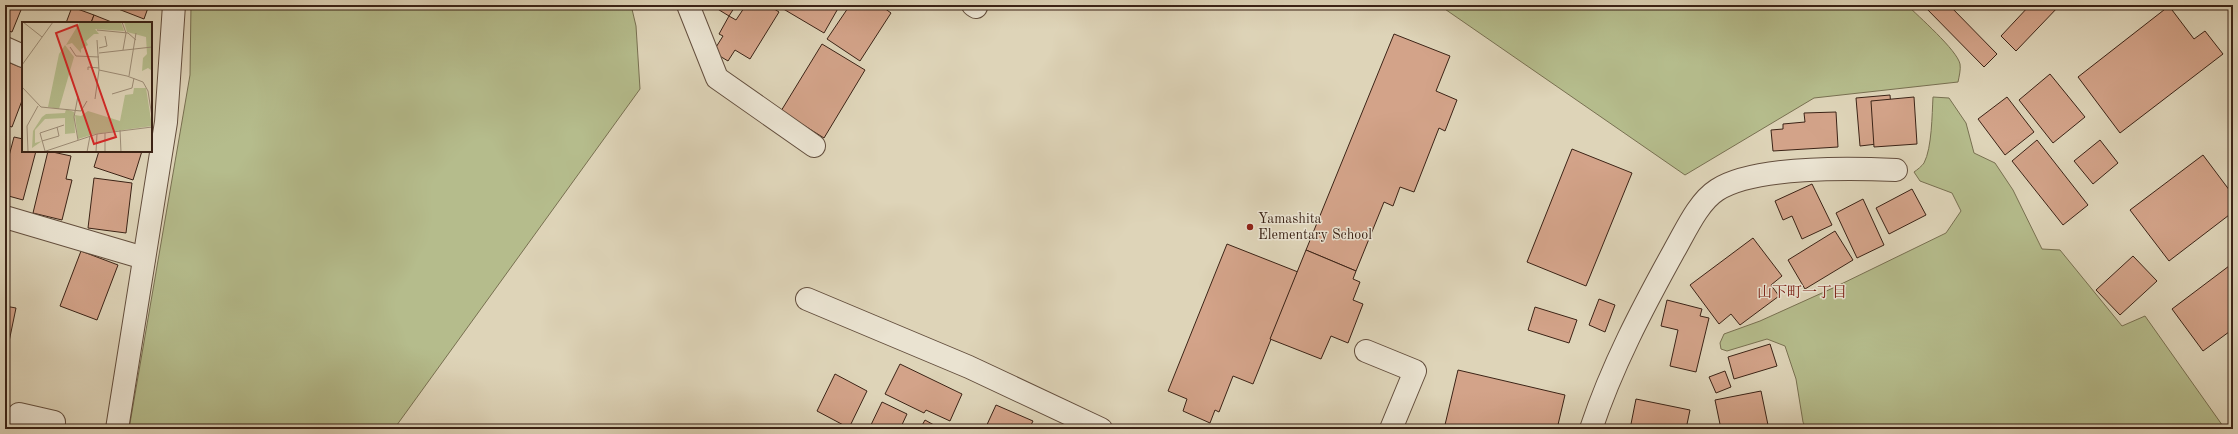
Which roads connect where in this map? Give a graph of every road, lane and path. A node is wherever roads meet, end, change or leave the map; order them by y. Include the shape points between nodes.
1 (174, 5) edge
2 (688, 5) edge
3 (5, 48) edge
4 (22, 56) edge
5 (158, 119) edge
6 (814, 146) dead end
7 (1896, 170) dead end
8 (5, 217) edge
9 (144, 258) junction
10 (807, 299) dead end
11 (1366, 351) dead end
12 (54, 422) dead end
13 (16, 429) edge
14 (117, 429) edge
15 (1101, 429) edge
16 (1391, 429) edge
17 (1591, 429) edge

1 - 5 street
2 - 6 street via 718,78
3 - 4 street
5 - 9 street
7 - 17 street via 1850,168 1800,171 1742,179 1717,190 1696,213 1645,304 1604,388
8 - 9 street
9 - 14 street
10 - 15 street via 969,367
11 - 16 street via 1415,371
12 - 13 street via 19,414

